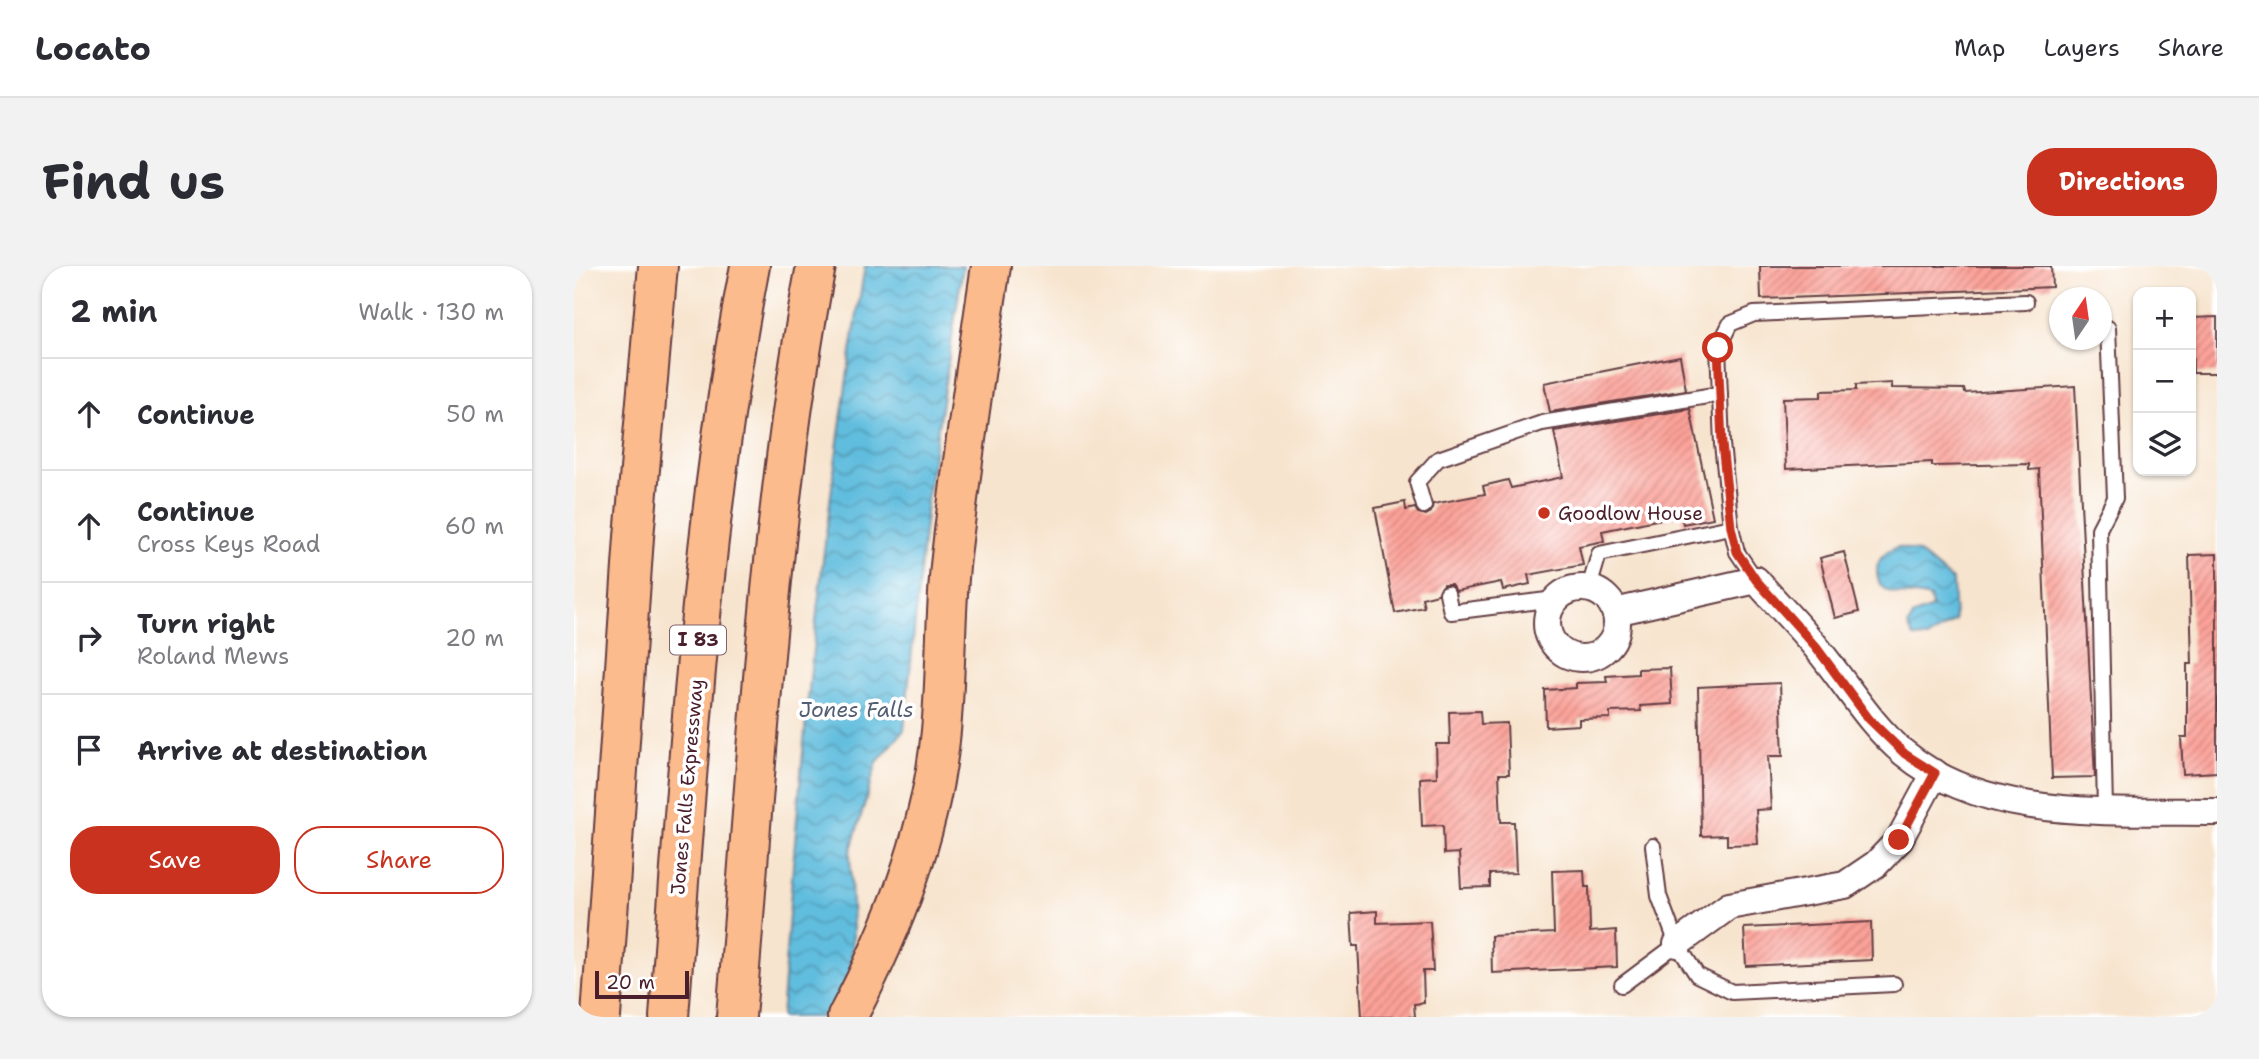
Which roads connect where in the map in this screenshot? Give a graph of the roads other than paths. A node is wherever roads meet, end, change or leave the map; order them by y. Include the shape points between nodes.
1 (658, 266) edge
2 (743, 266) edge
3 (750, 266) edge
4 (816, 266) edge
5 (991, 266) edge
6 (2026, 302) dead end
7 (736, 339) junction
8 (2109, 350) edge
9 (1720, 394) junction
10 (1424, 506) dead end
11 (1731, 527) junction
12 (1756, 580) junction
13 (1589, 588) junction
14 (1447, 593) dead end
15 (1555, 599) junction
16 (1615, 612) junction
17 (1935, 773) junction
18 (2105, 810) junction
19 (2217, 812) edge
20 (1653, 846) dead end
21 (1677, 944) junction
22 (1894, 984) dead end
23 (1622, 985) dead end
24 (601, 1017) edge
25 (669, 1017) edge
26 (736, 1017) edge
27 (847, 1017) edge

1 - 24 highway
2 - 7 highway
3 - 7 highway, Jones Falls Expressway / I 83
4 - 26 highway via 800,349 781,512
5 - 27 highway via 950,570 941,733 934,776 897,912
6 - 9 lane via 1754,314 1730,324 1718,348
7 - 25 highway, Jones Falls Expressway / I 83 via 700,617
8 - 18 lane via 2115,498 2099,529
9 - 10 lane via 1542,423 1438,459 1418,482
9 - 11 lane
11 - 12 lane via 1737,552
11 - 13 lane via 1599,554
12 - 16 street
12 - 17 street via 1816,647 1869,719 1905,754
13 - 15 street via 1571,590
13 - 16 street via 1605,597
14 - 15 lane via 1451,612
15 - 16 street via 1547,616 1548,634 1558,649 1574,658 1593,657 1608,646 1616,630
17 - 18 street via 2034,807
17 - 21 street via 1899,840 1876,864 1845,885 1729,906
18 - 19 street
20 - 21 lane via 1659,896
21 - 22 lane via 1697,975 1732,992
21 - 23 lane

